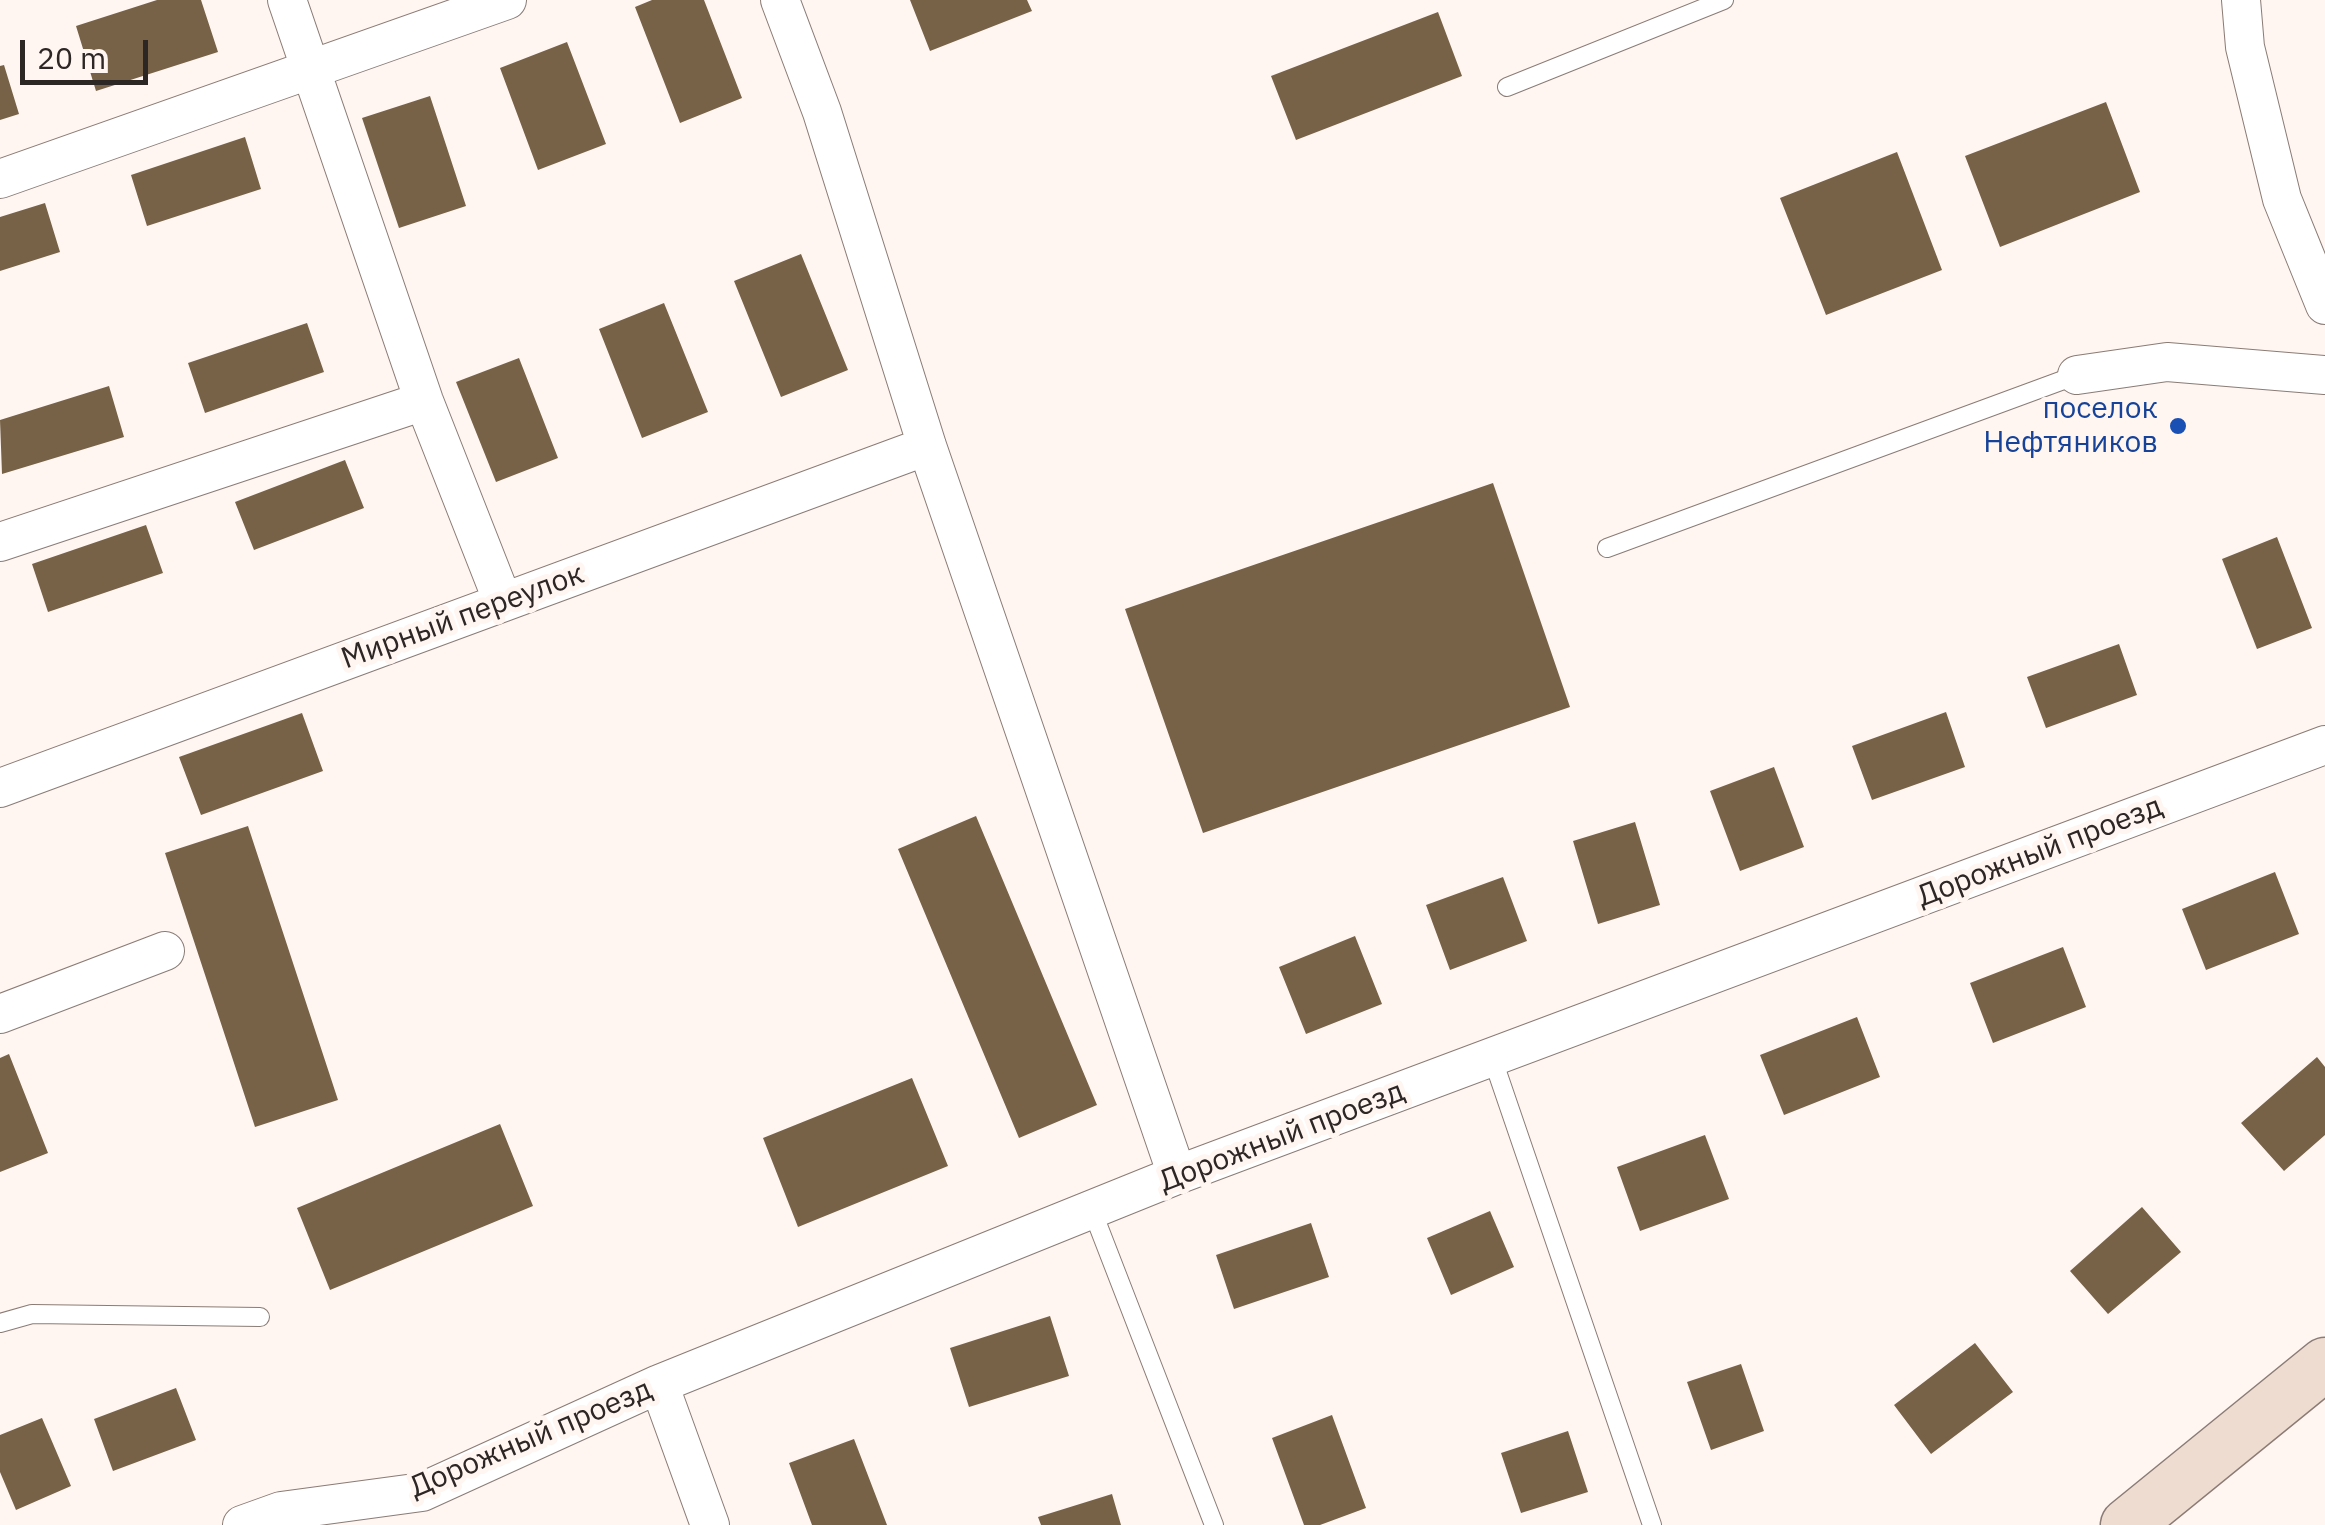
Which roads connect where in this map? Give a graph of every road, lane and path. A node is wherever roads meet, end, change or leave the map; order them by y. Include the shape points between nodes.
1 (287, 0) edge
2 (507, 0) edge
3 (780, 0) edge
4 (1724, 0) edge
5 (2241, 0) edge
6 (311, 70) junction
7 (1507, 87) dead end
8 (0, 179) edge
9 (2325, 305) edge
10 (2077, 375) joint
11 (2325, 375) edge
12 (424, 400) junction
13 (927, 446) junction
14 (0, 542) edge
15 (1607, 548) dead end
16 (502, 602) junction
17 (2325, 745) edge
18 (0, 788) edge
19 (165, 951) dead end
20 (0, 1014) edge
21 (1492, 1058) junction
22 (1177, 1176) junction
23 (1092, 1210) junction
24 (260, 1317) dead end
25 (0, 1323) edge
26 (2325, 1364) edge
27 (659, 1384) junction
28 (242, 1525) edge
29 (710, 1525) edge
30 (1214, 1525) edge
31 (1652, 1525) edge
32 (2126, 1525) edge

1 - 6 street
2 - 6 street
3 - 13 street
4 - 7 lane
5 - 9 street via 2282,198
6 - 8 street
6 - 12 street
10 - 11 street via 2167,362
10 - 15 lane
12 - 14 street
12 - 16 street
13 - 16 street, Мирный переулок
13 - 22 street
16 - 18 street, Мирный переулок
17 - 21 street, Дорожный проезд
19 - 20 street
21 - 22 street, Дорожный проезд
21 - 31 lane
22 - 23 street, Дорожный проезд
23 - 27 street, Дорожный проезд
23 - 30 lane
24 - 25 lane via 32,1314
26 - 32 main road
27 - 28 street, Дорожный проезд via 422,1492 281,1511
27 - 29 street

